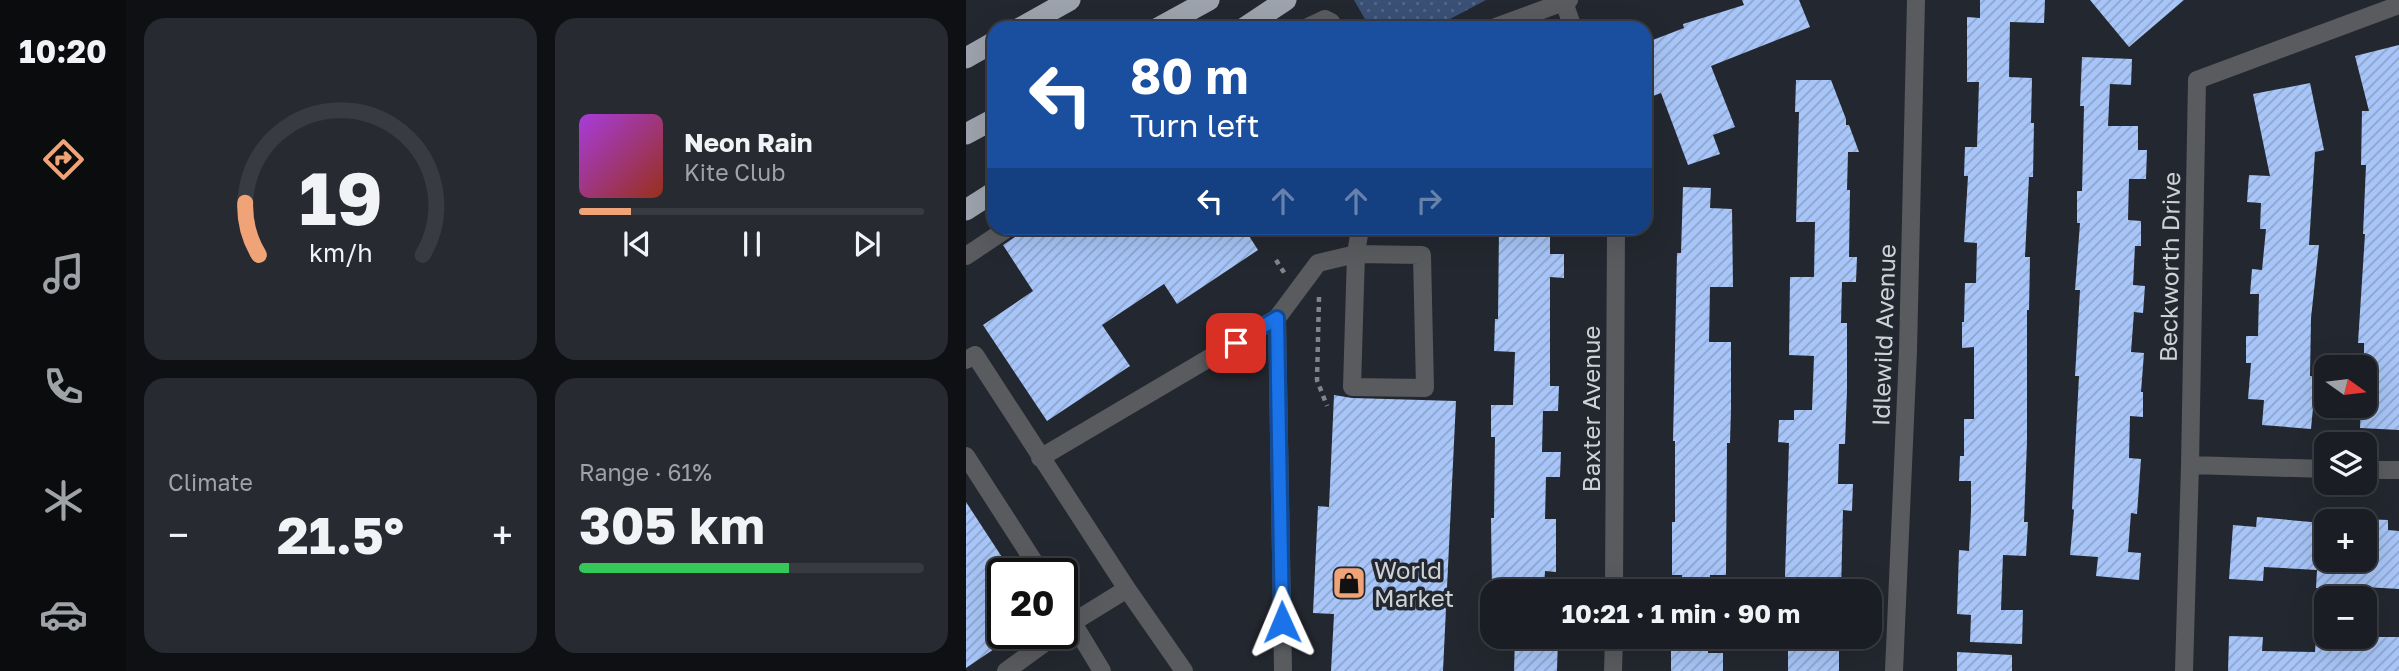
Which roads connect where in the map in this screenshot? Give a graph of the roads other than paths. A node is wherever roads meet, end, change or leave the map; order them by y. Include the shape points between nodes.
1 (1070, 0) edge
2 (1209, 0) edge
3 (1286, 0) edge
4 (1916, 0) edge
5 (1566, 1) edge
6 (2399, 5) edge
7 (1032, 21) edge
8 (1171, 21) edge
9 (1254, 21) edge
10 (1512, 21) edge
11 (1571, 21) edge
12 (987, 46) edge
13 (966, 58) edge
14 (987, 123) edge
15 (966, 134) edge
16 (987, 196) edge
17 (966, 210) edge
18 (998, 235) edge
19 (1359, 235) edge
20 (1616, 235) edge
21 (1356, 254) junction
22 (966, 256) edge
23 (1277, 318) junction
24 (966, 338) edge
25 (970, 357) edge
26 (966, 456) edge
27 (1040, 458) junction
28 (2190, 465) junction
29 (2314, 468) edge
30 (2377, 470) edge
31 (2399, 470) edge
32 (1032, 558) edge
33 (1614, 579) edge
34 (1127, 589) junction
35 (1078, 618) edge
36 (1078, 639) edge
37 (1036, 649) edge
38 (1614, 649) edge
39 (1006, 671) edge
40 (1102, 671) edge
41 (1184, 671) edge
42 (1283, 671) edge
43 (1614, 671) edge
44 (1894, 671) edge
45 (2184, 671) edge

1 - 7 highway
2 - 8 highway
3 - 9 highway
4 - 44 street, Idlewild Avenue via 1908,351
5 - 10 street
5 - 11 street
6 - 28 street, Beckworth Drive via 2197,80
12 - 13 highway
14 - 15 highway
16 - 17 highway
18 - 22 street
19 - 21 street
20 - 33 street, Baxter Avenue
21 - 21 street via 1422,254 1425,388 1352,387
21 - 23 street via 1318,263
23 - 27 street
23 - 42 street
24 - 25 street
25 - 27 street
26 - 32 street
27 - 34 street
28 - 29 street
28 - 45 street, Beckworth Drive
30 - 31 street
34 - 35 street
34 - 41 street
36 - 40 street
37 - 39 street
38 - 43 street

